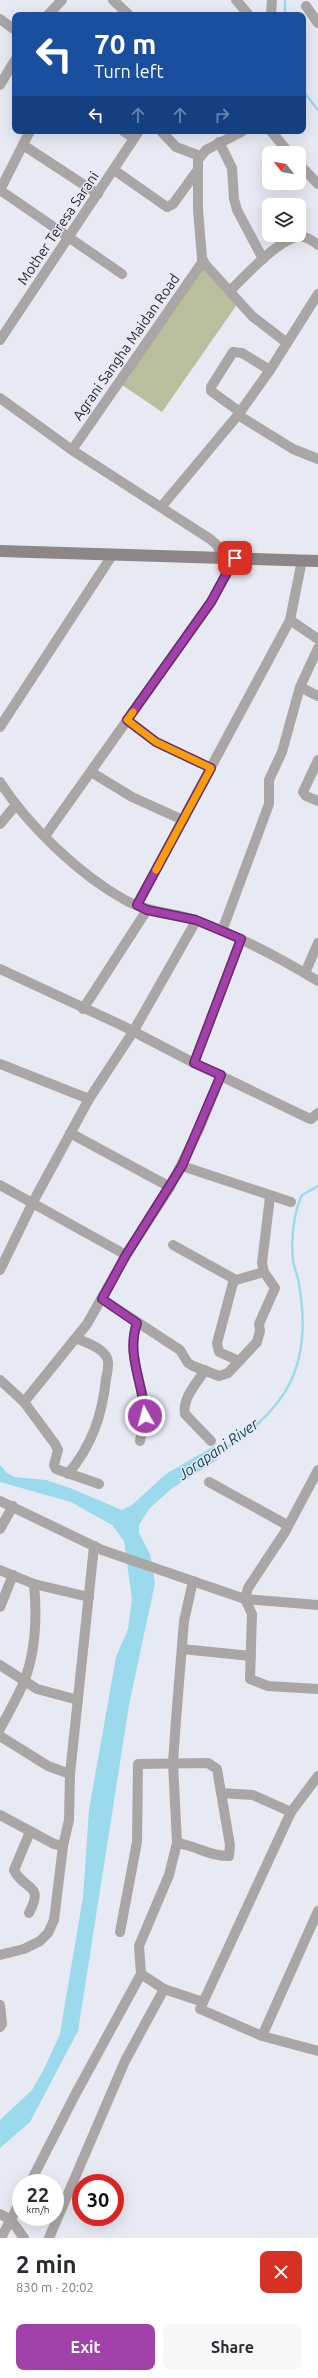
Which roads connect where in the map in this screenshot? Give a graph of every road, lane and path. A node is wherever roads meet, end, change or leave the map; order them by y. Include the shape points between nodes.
1 (62, 0) edge
2 (113, 0) edge
3 (236, 0) edge
4 (272, 0) edge
5 (306, 6) dead end
6 (51, 12) edge
7 (125, 12) edge
8 (246, 12) edge
9 (271, 12) edge
10 (0, 19) edge
11 (318, 23) edge
12 (12, 28) edge
13 (12, 65) edge
14 (0, 85) edge
15 (28, 134) edge
16 (136, 134) edge
17 (164, 134) edge
18 (236, 134) edge
19 (273, 134) edge
20 (219, 142) junction
21 (23, 145) junction
22 (283, 146) edge
23 (200, 156) junction
24 (114, 170) junction
25 (197, 171) junction
26 (306, 171) edge
27 (318, 184) edge
28 (98, 194) junction
29 (70, 236) junction
30 (318, 245) edge
31 (263, 259) junction
32 (203, 261) junction
33 (122, 274) dead end
34 (230, 291) junction
35 (318, 294) edge
36 (0, 340) edge
37 (287, 343) junction
38 (270, 370) junction
39 (0, 398) edge
40 (239, 414) junction
41 (72, 450) junction
42 (318, 458) edge
43 (162, 506) junction
44 (0, 551) edge
45 (113, 554) junction
46 (222, 558) junction
47 (235, 558) junction
48 (309, 561) edge
49 (290, 620) junction
50 (318, 639) edge
51 (318, 648) edge
52 (300, 687) junction
53 (318, 696) edge
54 (127, 720) junction
55 (0, 726) edge
56 (318, 760) edge
57 (211, 768) junction
58 (91, 772) junction
59 (0, 782) edge
60 (318, 801) edge
61 (15, 806) junction
62 (183, 820) junction
63 (0, 824) edge
64 (45, 836) junction
65 (142, 908) junction
66 (196, 920) junction
67 (222, 931) junction
68 (241, 939) junction
69 (318, 943) edge
70 (0, 969) edge
71 (305, 973) junction
72 (318, 981) edge
73 (83, 1009) junction
74 (133, 1032) junction
75 (194, 1063) junction
76 (0, 1064) edge
77 (221, 1075) junction
78 (89, 1099) junction
79 (318, 1113) edge
80 (70, 1133) junction
81 (182, 1166) junction
82 (0, 1185) edge
83 (170, 1187) junction
84 (270, 1197) junction
85 (33, 1202) junction
86 (291, 1202) dead end
87 (173, 1245) dead end
88 (126, 1255) junction
89 (0, 1270) edge
90 (264, 1272) junction
91 (236, 1280) junction
92 (102, 1299) junction
93 (137, 1323) junction
94 (76, 1338) junction
95 (239, 1361) junction
96 (204, 1370) junction
97 (0, 1380) edge
98 (24, 1402) junction
99 (140, 1441) dead end
100 (211, 1441) dead end
101 (318, 1470) edge
102 (68, 1474) junction
103 (209, 1482) dead end
104 (99, 1484) dead end
105 (0, 1501) edge
106 (13, 1506) junction
107 (287, 1525) junction
108 (0, 1529) edge
109 (98, 1548) junction
110 (0, 1570) edge
111 (13, 1576) junction
112 (193, 1581) junction
113 (34, 1584) junction
114 (90, 1597) junction
115 (245, 1599) junction
116 (318, 1604) edge
117 (0, 1607) edge
118 (182, 1649) junction
119 (251, 1656) junction
120 (0, 1666) edge
121 (24, 1681) junction
122 (318, 1689) edge
123 (78, 1700) junction
124 (0, 1729) edge
125 (0, 1736) edge
126 (173, 1763) junction
127 (70, 1774) junction
128 (318, 1776) edge
129 (221, 1793) junction
130 (290, 1812) junction
131 (0, 1815) edge
132 (30, 1832) junction
133 (177, 1843) junction
134 (63, 1846) junction
135 (318, 1911) edge
136 (29, 1913) dead end
137 (120, 1932) dead end
138 (0, 1955) edge
139 (141, 1974) junction
140 (164, 1989) junction
141 (203, 2002) junction
142 (0, 2005) edge
143 (0, 2027) edge
144 (262, 2036) junction
145 (318, 2051) edge
146 (35, 2174) edge
147 (0, 2214) edge
148 (11, 2220) junction
149 (1, 2238) edge
150 (24, 2238) edge
151 (49, 2238) edge

1 - 6 street
2 - 7 street
3 - 8 street
4 - 9 street
5 - 11 street
10 - 12 street
13 - 14 street
15 - 21 street
16 - 24 street, Mother Teresa Sarani
17 - 23 street via 176,147
18 - 20 street
19 - 22 street
20 - 23 street
20 - 31 street via 232,168 237,210
21 - 28 street
21 - 29 street via 0,190
23 - 25 street
24 - 25 street via 167,207 173,204
24 - 28 street, Mother Teresa Sarani
25 - 32 street
26 - 27 street
28 - 29 street, Mother Teresa Sarani
29 - 33 street
29 - 36 street, Mother Teresa Sarani
30 - 31 street via 306,237 297,236
31 - 34 street
32 - 34 street
32 - 41 street, Agrani Sangha Maidan Road
34 - 37 street via 258,322
35 - 37 street
37 - 38 street
38 - 40 street
38 - 40 street via 242,353 233,352 229,357 211,391
39 - 41 street
40 - 42 street via 293,449
40 - 43 street
41 - 43 street
43 - 46 street via 217,545
44 - 45 main road
45 - 46 main road
45 - 55 street
46 - 47 main road
47 - 48 main road
47 - 54 street via 211,602
48 - 49 street
49 - 50 street
49 - 57 street
51 - 52 street
52 - 53 street
52 - 67 street via 282,752 269,780 269,804
54 - 57 street via 156,742
54 - 58 street
56 - 60 street via 303,792
57 - 62 street
58 - 62 street via 132,797
58 - 64 street
59 - 61 street
61 - 63 street
61 - 64 street
62 - 65 street
64 - 65 street via 91,878
65 - 66 street
65 - 73 street
66 - 67 street
66 - 74 street
67 - 68 street
68 - 71 street
68 - 75 street
69 - 71 street
70 - 73 street
71 - 72 street
73 - 74 street
74 - 75 street
74 - 78 street
75 - 77 street
76 - 78 street
77 - 79 street via 311,1119
77 - 81 street
78 - 80 street
80 - 83 street
80 - 85 street
81 - 83 street
81 - 84 street
82 - 85 street
83 - 88 street
84 - 86 street
84 - 90 street
85 - 88 street
85 - 89 street
87 - 91 street
88 - 92 street
90 - 91 street
90 - 95 street via 275,1288 274,1294 259,1324 257,1342
91 - 95 street via 217,1349
92 - 93 street
92 - 94 street
93 - 96 street via 180,1350 188,1363
93 - 99 street via 132,1337 132,1350 145,1416
94 - 98 street
94 - 102 street via 102,1351 108,1361 104,1398 97,1423 84,1455
95 - 96 street via 223,1375
96 - 100 street via 188,1396 184,1409 185,1414
97 - 98 street
98 - 102 street via 58,1450 54,1465 56,1469
101 - 107 street
102 - 104 street
103 - 107 street
105 - 106 street
106 - 108 street
106 - 109 street
107 - 115 street via 248,1588
109 - 112 street
109 - 114 street
110 - 111 street
111 - 113 street
111 - 117 street
112 - 115 street
112 - 118 street via 184,1620
113 - 114 street
113 - 121 street via 36,1610 33,1644
114 - 123 street
115 - 116 street
115 - 119 street via 252,1614
118 - 119 street
118 - 126 street
119 - 122 street via 250,1679 268,1686
120 - 121 street
121 - 123 street via 52,1694
121 - 124 street
123 - 127 street
125 - 127 street via 48,1766
126 - 129 street via 208,1763 217,1770
126 - 133 street
126 - 137 street via 138,1764 137,1842
127 - 134 street via 69,1820
128 - 130 street
129 - 130 street via 253,1794
129 - 133 street via 230,1845 229,1856
130 - 141 street
131 - 132 street
132 - 134 street
132 - 136 street via 14,1870 34,1891 36,1897
133 - 139 street via 169,1875 139,1946
134 - 138 street via 54,1920 48,1934 40,1942 24,1949
135 - 144 street
139 - 140 street
139 - 146 street
140 - 141 street
140 - 151 street via 125,2061
141 - 144 street via 200,2008
142 - 143 street
144 - 145 street
147 - 148 street
148 - 149 street
148 - 150 street

